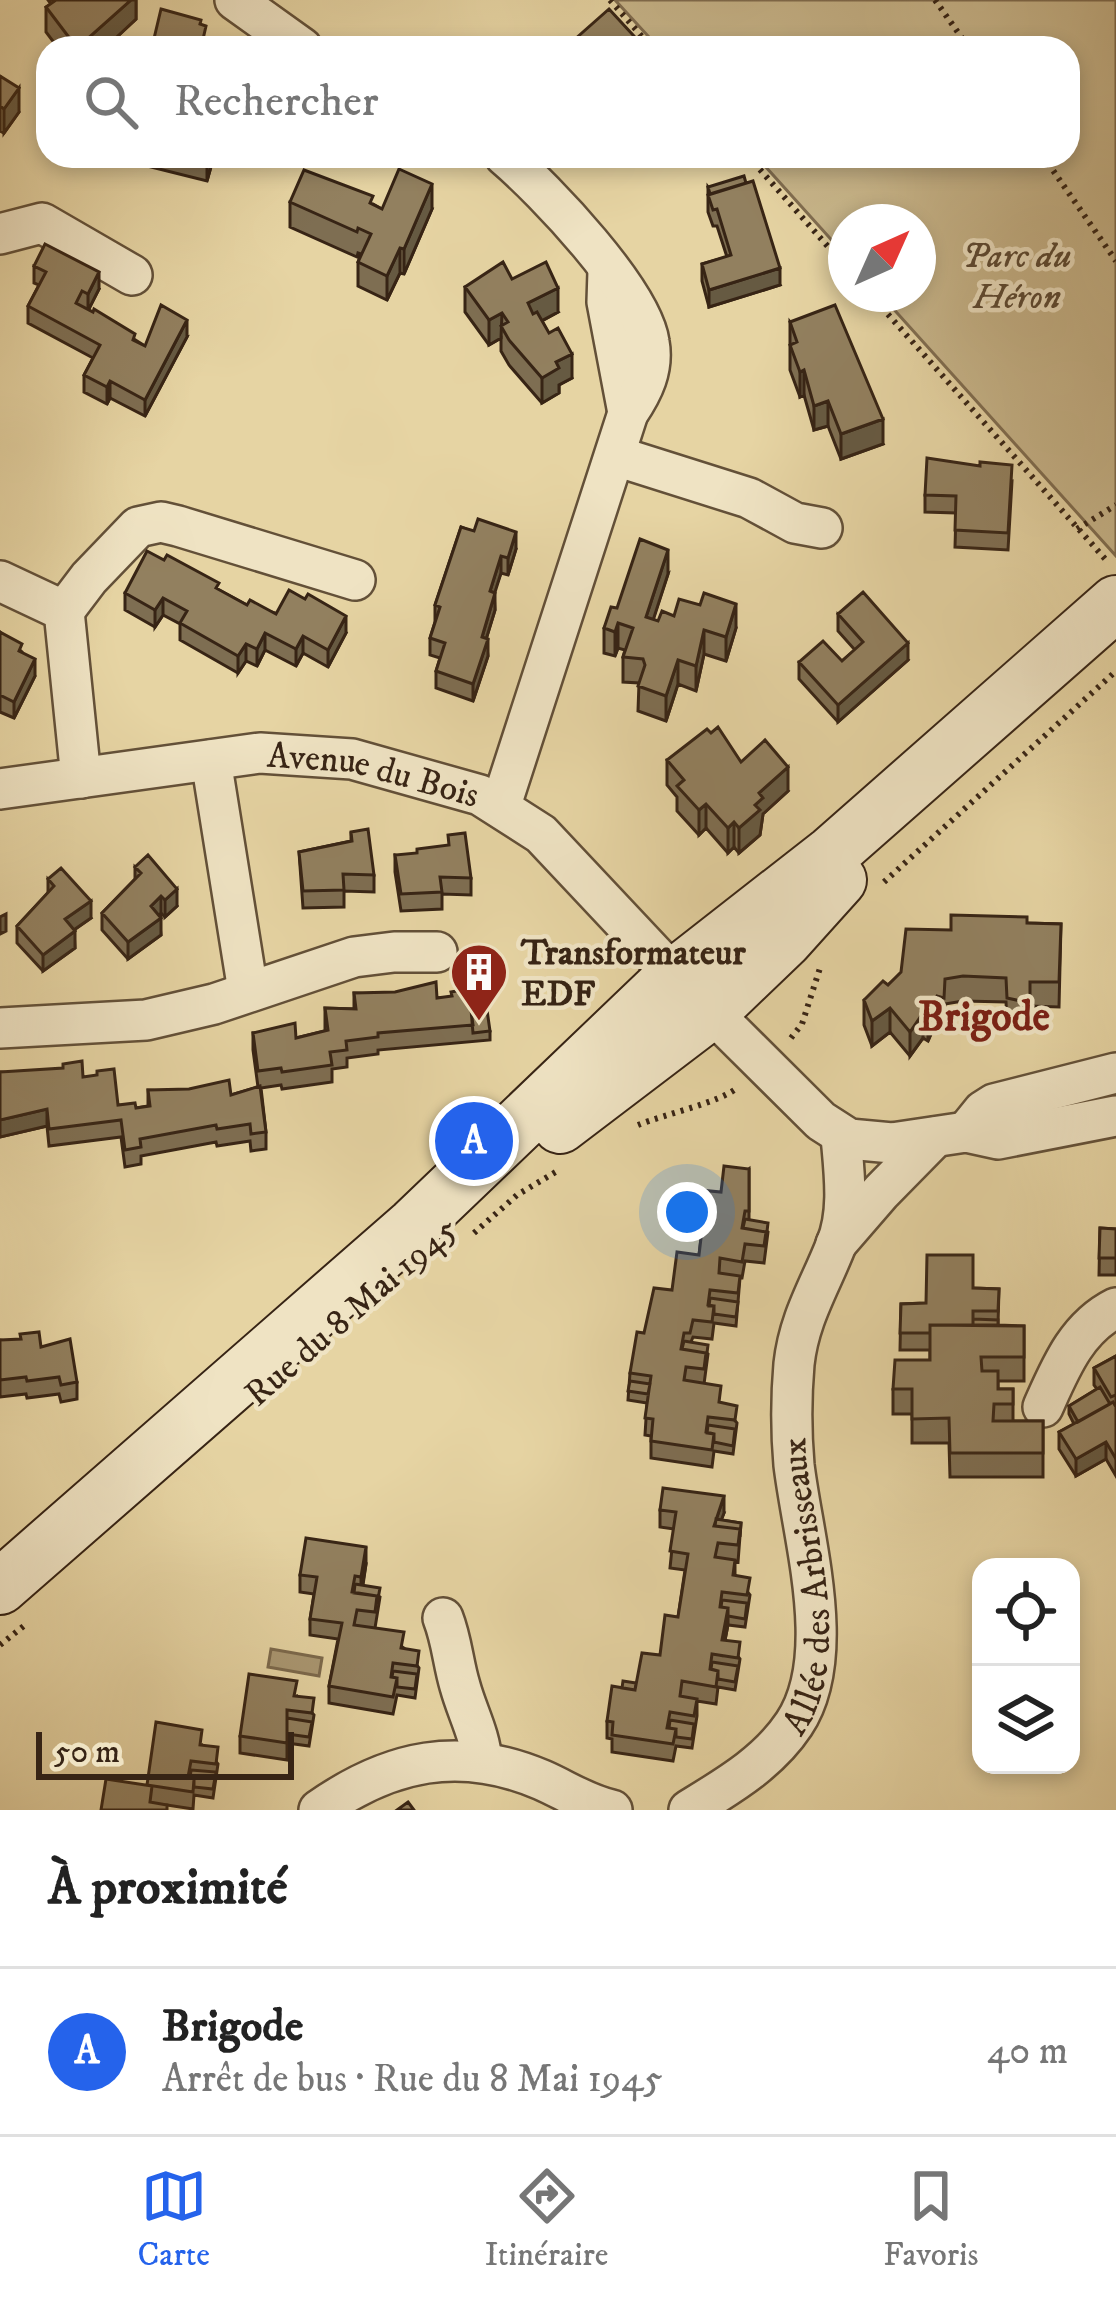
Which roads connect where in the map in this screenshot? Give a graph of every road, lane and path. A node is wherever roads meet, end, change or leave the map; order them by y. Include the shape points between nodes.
1 (235, 0) edge
2 (610, 0) edge
3 (935, 0) edge
4 (285, 36) edge
5 (642, 36) edge
6 (960, 36) edge
7 (518, 168) edge
8 (759, 168) edge
9 (1051, 168) edge
10 (0, 234) edge
11 (828, 247) edge
12 (1116, 261) edge
13 (133, 275) dead end
14 (886, 312) edge
15 (616, 456) junction
16 (1116, 505) edge
17 (822, 528) dead end
18 (1077, 529) junction
19 (1116, 572) edge
20 (355, 580) dead end
21 (0, 581) edge
22 (1116, 604) edge
23 (64, 611) junction
24 (1116, 637) edge
25 (211, 760) junction
26 (82, 778) junction
27 (0, 789) edge
28 (501, 806) junction
29 (436, 952) dead end
30 (248, 991) junction
31 (692, 994) junction
32 (0, 1028) edge
33 (1116, 1073) edge
34 (1116, 1117) edge
35 (951, 1134) junction
36 (841, 1136) junction
37 (836, 1244) junction
38 (1116, 1308) edge
39 (1043, 1407) dead end
40 (0, 1587) edge
41 (443, 1618) dead end
42 (0, 1619) edge
43 (482, 1762) junction
44 (605, 1809) edge
45 (319, 1810) edge
46 (689, 1810) edge

1 - 4 street
2 - 5 path
3 - 6 path
7 - 15 street via 608,271 628,413
8 - 11 path
9 - 12 path
10 - 13 street via 42,223
14 - 18 path
15 - 17 street
15 - 28 street
16 - 18 path
18 - 19 path
20 - 23 street via 150,523 124,538
21 - 23 street
22 - 31 main road, Rue du 8 Mai 1945 via 832,854
23 - 26 street
24 - 31 main road, Rue du 8 Mai 1945 via 843,875 785,940
25 - 26 street, Avenue du Bois
25 - 28 street, Avenue du Bois via 260,753 352,759
25 - 30 street
26 - 27 street, Avenue du Bois
28 - 31 street, Avenue du Bois via 541,834
29 - 30 street via 355,957
30 - 32 street via 146,1020
31 - 36 street, Avenue du Bois
31 - 40 main road, Rue du 8 Mai 1945
31 - 42 main road, Rue du 8 Mai 1945 via 525,1156
33 - 35 street, Allée des Arbrisseaux via 994,1105
34 - 35 street via 998,1138
35 - 36 street via 875,1143
35 - 37 street, Allée des Arbrisseaux via 880,1192
36 - 37 street, Allée des Arbrisseaux via 844,1206
37 - 46 street, Allée des Arbrisseaux via 803,1322 790,1412 814,1612 811,1680 777,1745
38 - 39 street via 1070,1348
41 - 43 street
43 - 44 street
43 - 45 street via 389,1770

